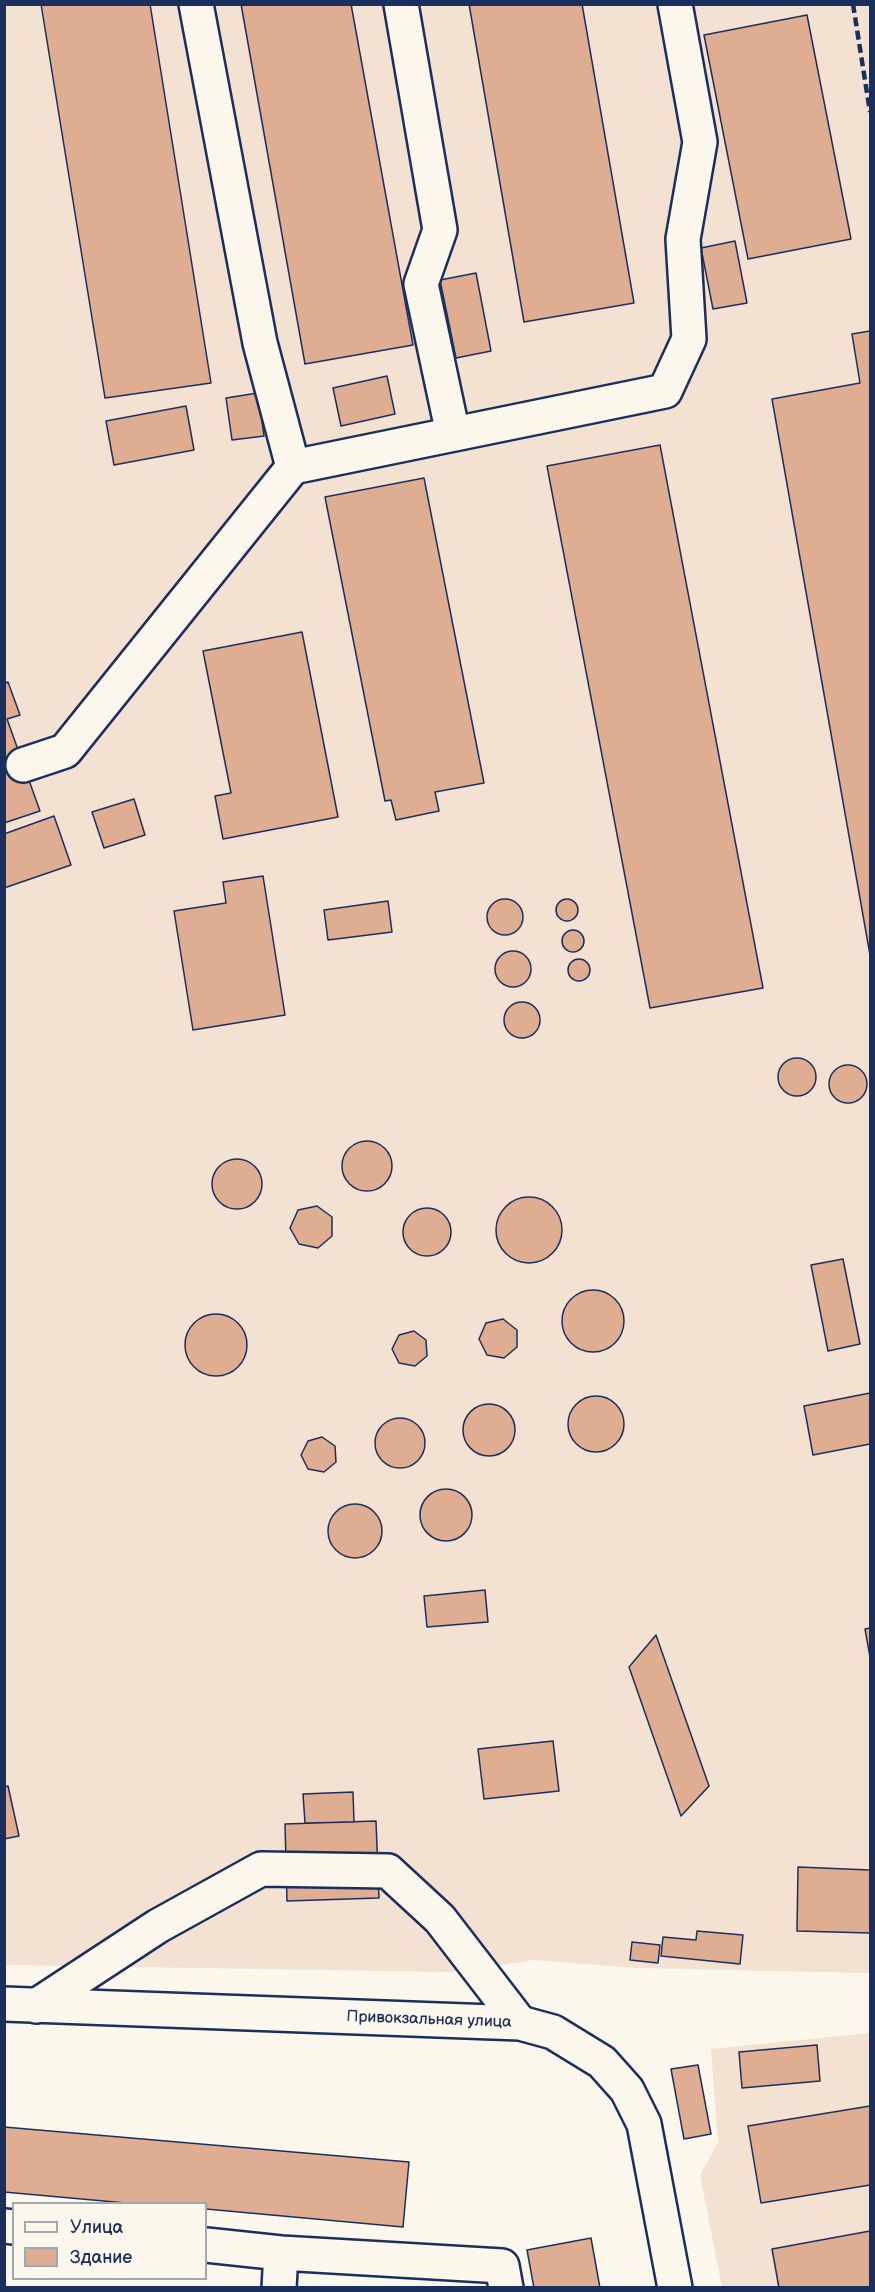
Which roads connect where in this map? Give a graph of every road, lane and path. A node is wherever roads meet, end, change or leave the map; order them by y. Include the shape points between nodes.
1 (196, 4) edge
2 (401, 4) edge
3 (675, 4) edge
4 (453, 434) junction
5 (293, 467) junction
6 (23, 765) dead end
7 (20, 2005) edge
8 (520, 2023) junction
9 (207, 2245) edge
10 (281, 2253) junction
11 (279, 2288) edge
12 (506, 2288) edge
13 (675, 2288) edge

1 - 5 street via 260,343
2 - 4 street via 440,230 421,285
3 - 4 street via 700,142 683,239 689,339 665,390
4 - 5 street
5 - 6 street via 65,751
7 - 8 street, Привокзальная улица
7 - 8 street via 261,1869 388,1871 440,1919
8 - 13 street, Привокзальная улица via 553,2032 602,2062 627,2090 644,2124
9 - 10 street
10 - 11 street
10 - 12 street via 502,2266

